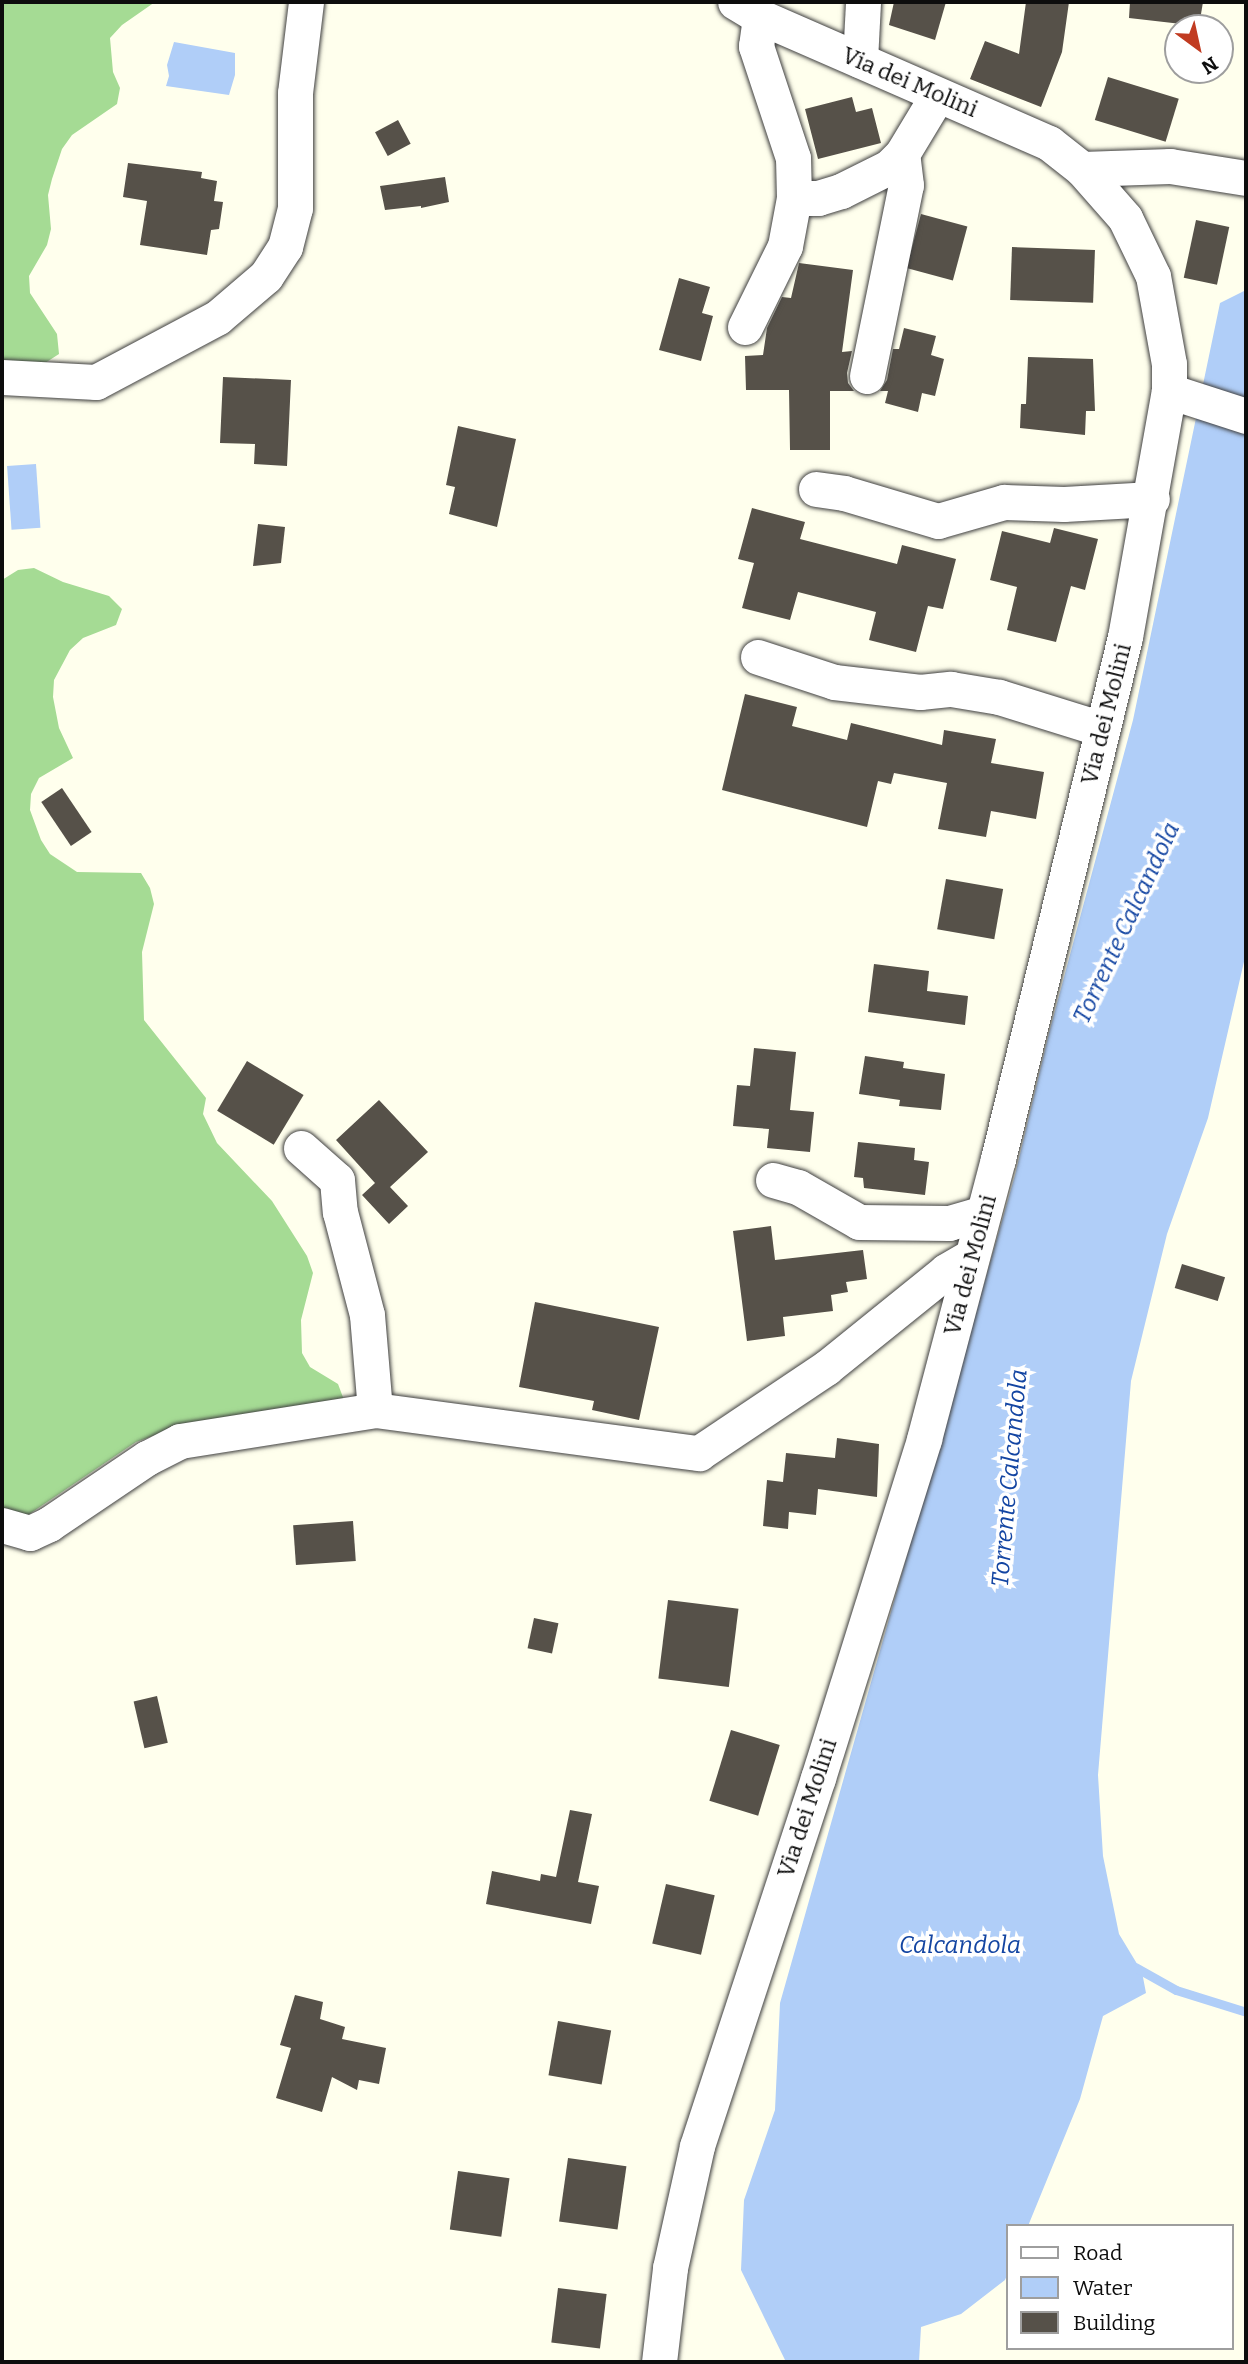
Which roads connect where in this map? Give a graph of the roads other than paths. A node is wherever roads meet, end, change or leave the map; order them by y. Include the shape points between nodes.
1 (306, 2) edge
2 (863, 2) edge
3 (747, 9) edge
4 (860, 60) junction
5 (937, 96) junction
6 (902, 154) junction
7 (1082, 169) junction
8 (1246, 178) edge
9 (794, 198) junction
10 (745, 327) dead end
11 (867, 376) dead end
12 (2, 377) edge
13 (1180, 394) junction
14 (1246, 416) edge
15 (816, 489) dead end
16 (1152, 499) junction
17 (758, 657) dead end
18 (1102, 729) junction
19 (301, 1148) dead end
20 (773, 1180) dead end
21 (983, 1213) junction
22 (970, 1257) junction
23 (375, 1410) junction
24 (2, 1525) edge
25 (659, 2362) edge

1 - 12 street via 295,93 295,208 285,247 266,276 218,317 96,382
2 - 4 street
3 - 4 street, Via dei Molini
3 - 9 street via 793,158
4 - 5 street, Via dei Molini
5 - 6 street
5 - 7 street, Via dei Molini via 1049,143
6 - 9 street via 889,167 841,191 818,198
6 - 11 street via 906,185
7 - 8 street via 1170,166
7 - 13 street, Via dei Molini via 1125,218 1153,276 1169,364
9 - 10 street via 785,246
13 - 14 street
13 - 16 street, Via dei Molini
15 - 16 street via 938,521 1004,502
16 - 18 street, Via dei Molini
17 - 18 street via 834,682 920,692 951,689 999,697
18 - 21 street, Via dei Molini
19 - 23 street via 337,1180 340,1212 367,1315
20 - 21 street via 797,1187 859,1222 949,1223
21 - 22 street, Via dei Molini
22 - 23 street via 946,1271 826,1368 699,1453
22 - 25 street, Via dei Molini via 924,1439 697,2146 670,2268
23 - 24 street via 180,1441 30,1533

